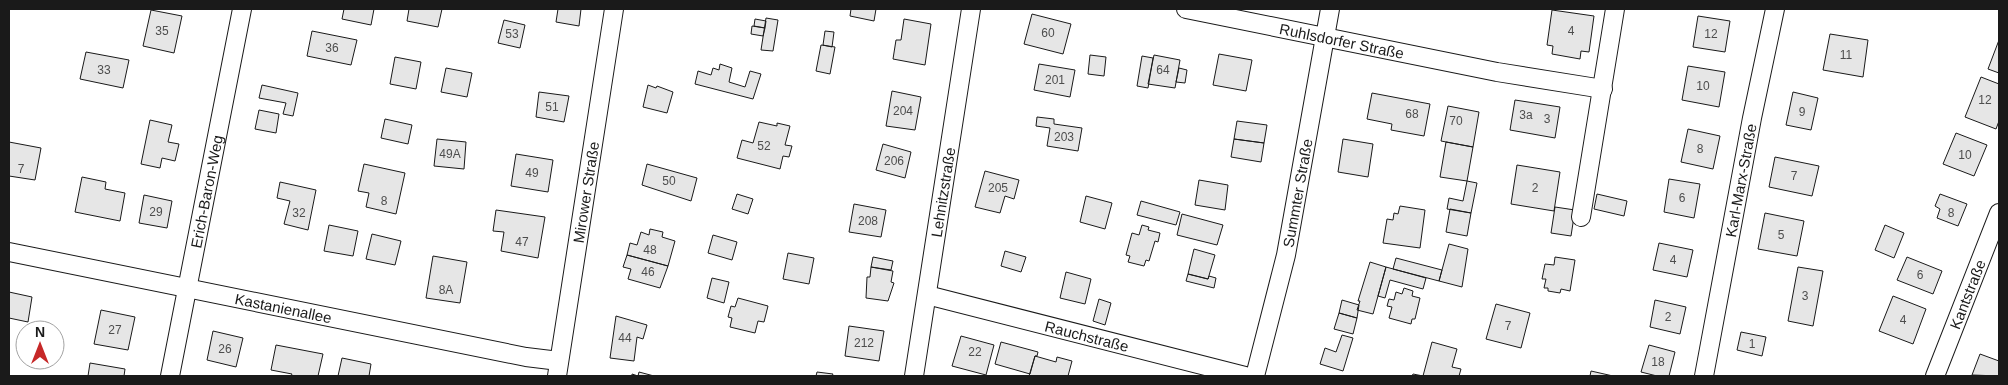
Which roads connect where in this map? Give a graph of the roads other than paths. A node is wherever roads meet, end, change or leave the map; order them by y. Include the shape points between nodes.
1 (242, 9) edge
2 (614, 9) edge
3 (971, 9) edge
4 (1186, 9) edge
5 (1330, 9) edge
6 (1615, 9) edge
7 (1775, 9) edge
8 (1326, 37) junction
9 (1603, 89) junction
10 (1999, 213) edge
11 (1580, 217) dead end
12 (9, 252) edge
13 (187, 290) junction
14 (927, 295) junction
15 (558, 368) edge
16 (1193, 369) edge
17 (170, 376) edge
18 (914, 376) edge
19 (1245, 376) edge
20 (1255, 376) edge
21 (1704, 376) edge
22 (1935, 376) edge

1 - 13 street, Erich-Baron-Weg
2 - 15 street, Mirower Straße
3 - 14 street, Lehnitzstraße
4 - 8 street, Ruhlsdorfer Straße
5 - 8 street, Summter Straße
6 - 9 street
7 - 21 street, Karl-Marx-Straße
8 - 9 street, Ruhlsdorfer Straße via 1497,72
8 - 20 street, Summter Straße via 1286,255
9 - 11 street
10 - 22 street, Kantstraße
12 - 13 street, Kastanienallee
13 - 15 street, Kastanienallee via 526,357
13 - 17 street, Erich-Baron-Weg
14 - 16 street, Rauchstraße
14 - 18 street, Lehnitzstraße
16 - 19 street, Rauchstraße

